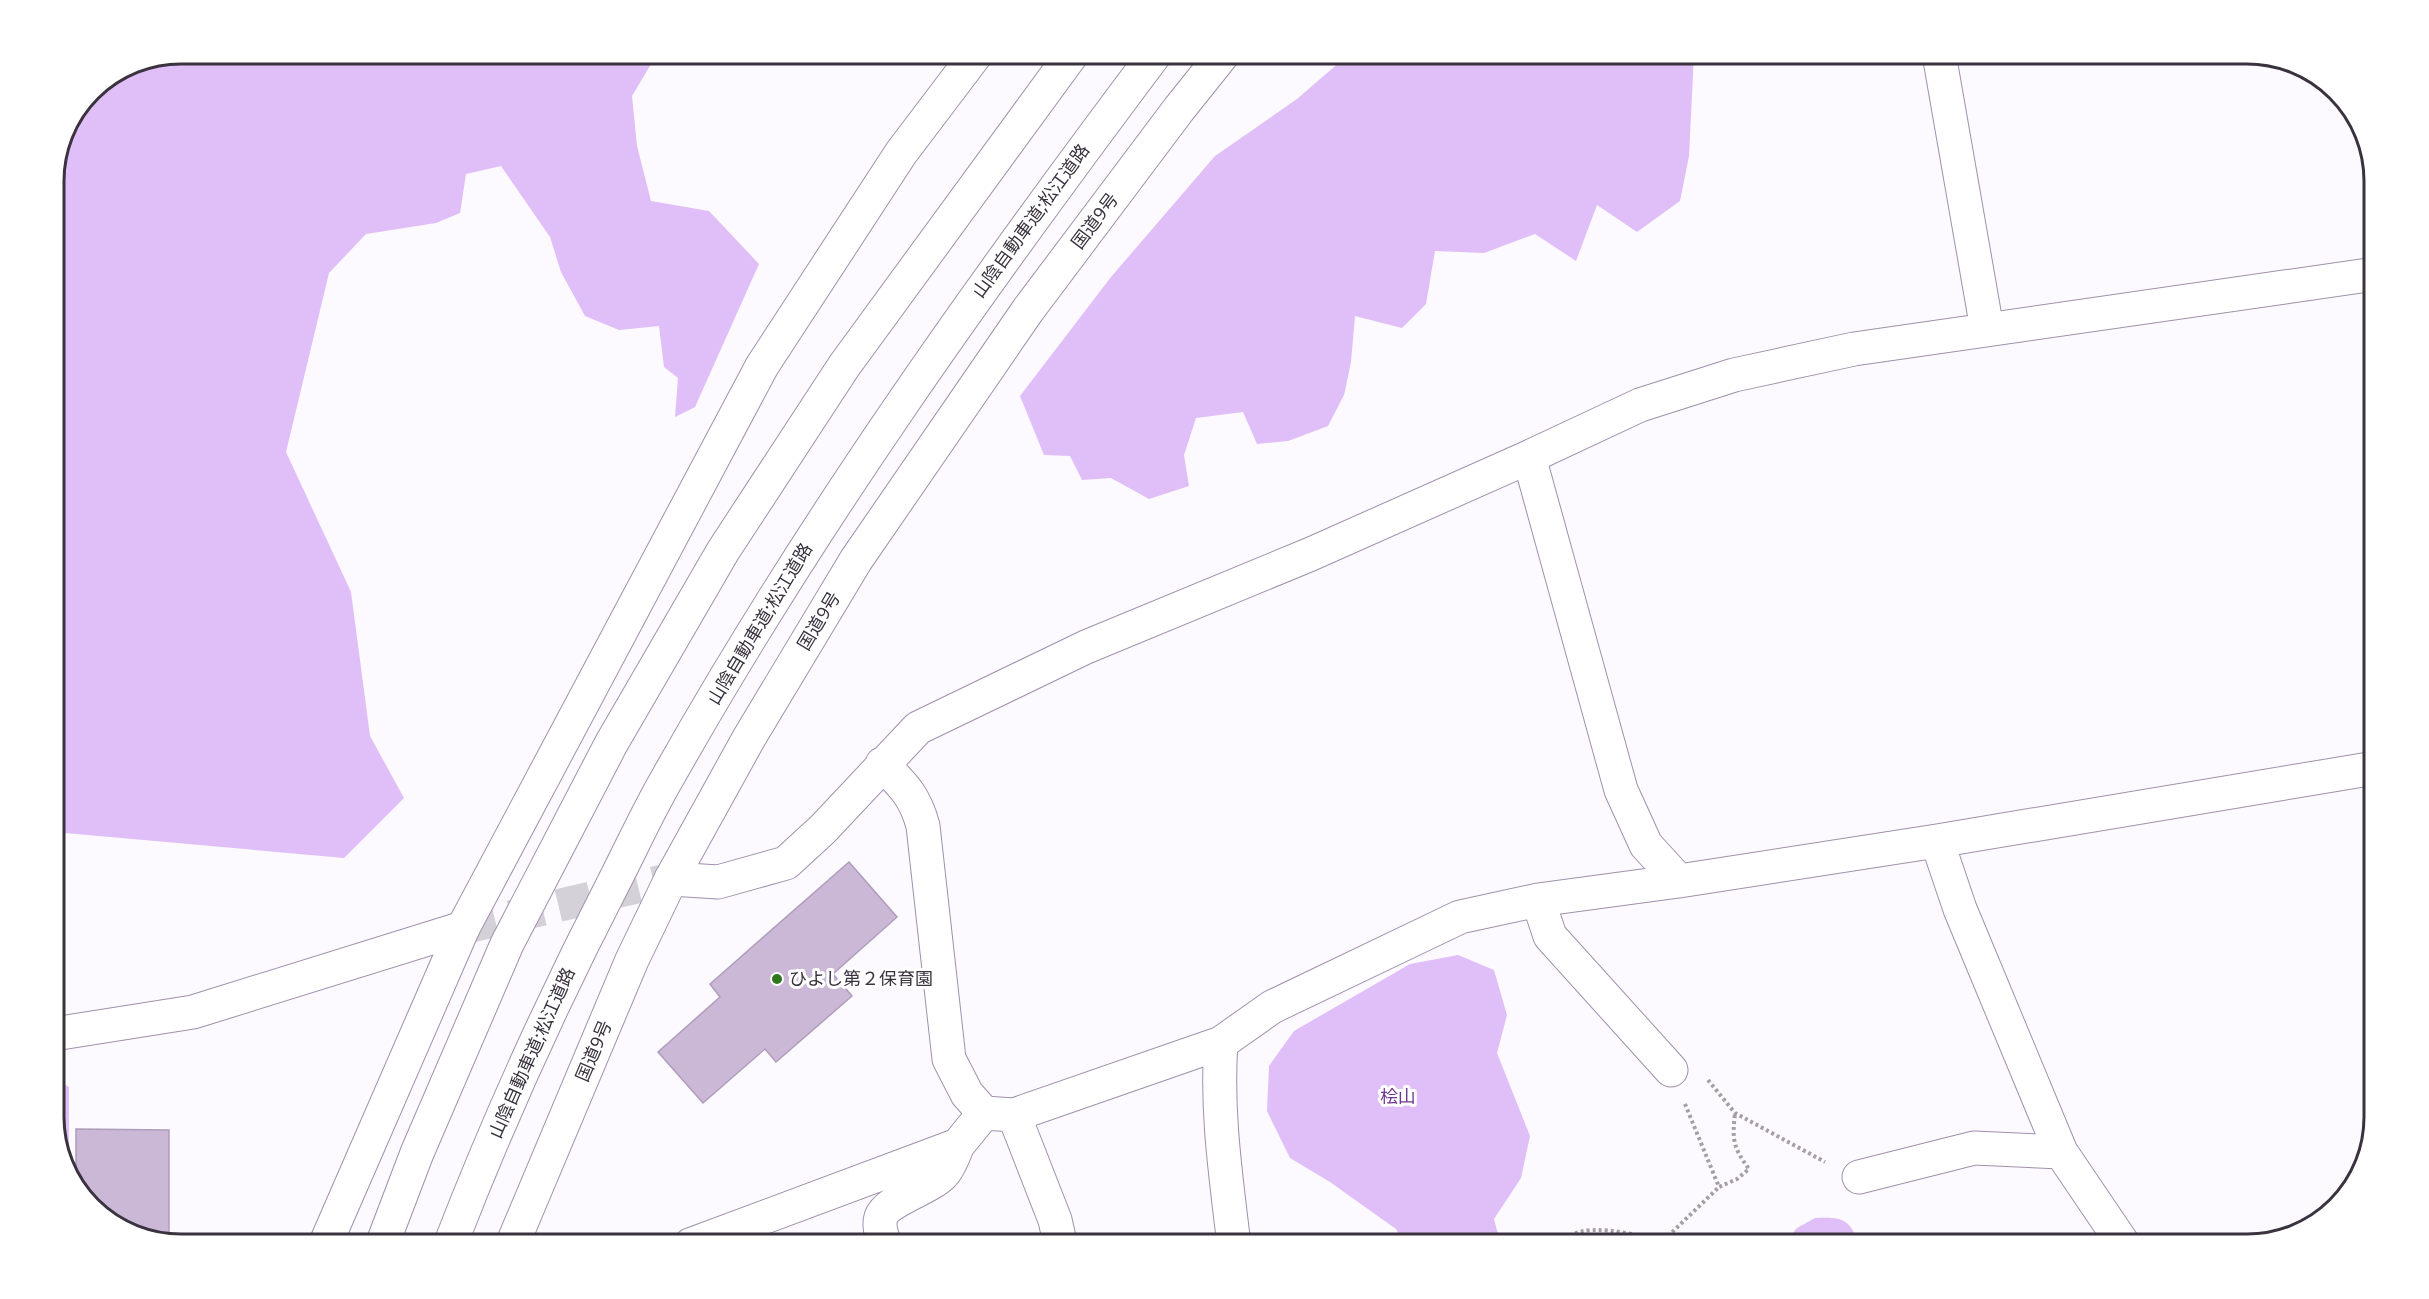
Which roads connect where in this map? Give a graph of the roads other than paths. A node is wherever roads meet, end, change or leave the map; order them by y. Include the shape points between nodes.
1 (1215, 64) edge
2 (1941, 64) edge
3 (968, 65) edge
4 (1064, 65) edge
5 (1147, 65) edge
6 (2364, 276) edge
7 (1987, 329) junction
8 (1529, 457) junction
9 (882, 764) junction
10 (2364, 770) edge
11 (1937, 841) junction
12 (671, 879) junction
13 (1679, 881) junction
14 (1538, 900) junction
15 (463, 928) junction
16 (65, 1032) edge
17 (1221, 1043) junction
18 (1671, 1070) road end
19 (999, 1114) junction
20 (958, 1145) junction
21 (2061, 1152) junction
22 (1859, 1177) road end
23 (329, 1234) edge
24 (386, 1234) edge
25 (454, 1234) edge
26 (517, 1234) edge
27 (719, 1234) edge
28 (881, 1234) edge
29 (1058, 1234) edge
30 (1233, 1234) edge
31 (2117, 1234) edge

1 - 12 main road, 国道9号 via 1028,310 856,560 749,738
2 - 7 main road
3 - 15 main road via 901,153 762,366
4 - 24 main road via 844,366 711,571 611,744 507,944
5 - 25 main road, 山陰自動車道;松江道路 via 1024,228 901,403 775,595 667,779 571,966
6 - 7 main road
7 - 8 main road via 1854,349 1734,375 1640,405
8 - 9 main road via 1311,554 1086,647 918,728
8 - 13 main road via 1621,790 1646,845
9 - 12 main road via 786,863 718,882
9 - 19 main road via 910,792 923,826 950,1059 967,1094
10 - 11 main road
11 - 13 main road
11 - 21 main road via 1960,909
12 - 26 main road, 国道9号 via 632,960
13 - 14 main road
14 - 17 main road via 1460,917 1272,1007
14 - 18 main road via 1550,936
15 - 16 main road via 193,1012
15 - 23 main road
17 - 19 main road
17 - 30 main road via 1219,1121
19 - 20 main road
19 - 29 main road via 1055,1220
20 - 27 main road
20 - 28 main road via 944,1173 886,1209 880,1218
21 - 22 main road via 1974,1148
21 - 31 main road

